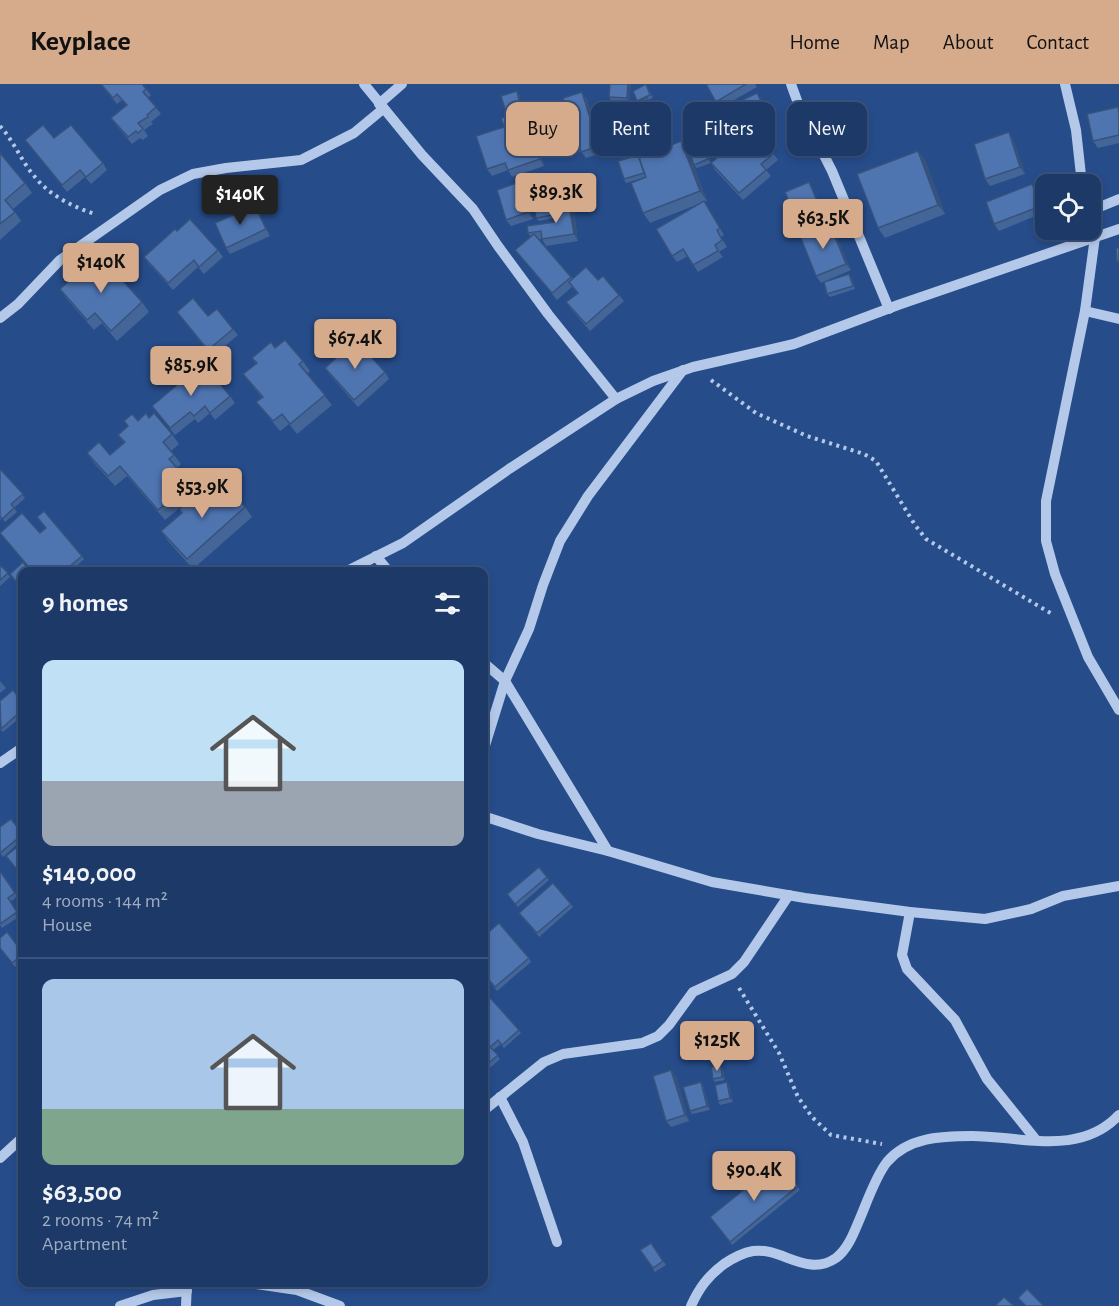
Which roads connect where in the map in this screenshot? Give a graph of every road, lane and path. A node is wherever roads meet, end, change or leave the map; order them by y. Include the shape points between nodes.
1 (364, 84) edge
2 (402, 84) edge
3 (791, 84) edge
4 (1065, 84) edge
5 (381, 106) junction
6 (0, 126) edge
7 (1081, 174) edge
8 (1119, 199) edge
9 (1101, 206) edge
10 (126, 214) junction
11 (1119, 229) edge
12 (1101, 233) edge
13 (1077, 240) edge
14 (1091, 240) edge
15 (889, 309) junction
16 (1085, 311) junction
17 (0, 318) edge
18 (1119, 319) edge
19 (688, 369) junction
20 (616, 399) junction
21 (376, 556) junction
22 (355, 567) edge
23 (385, 567) edge
24 (1076, 628) junction
25 (488, 666) edge
26 (505, 681) junction
27 (1119, 710) edge
28 (488, 736) edge
29 (18, 751) edge
30 (0, 764) edge
31 (488, 818) edge
32 (609, 851) junction
33 (1119, 886) edge
34 (789, 895) junction
35 (910, 912) junction
36 (732, 974) junction
37 (500, 1097) junction
38 (488, 1107) edge
39 (1119, 1115) edge
40 (1036, 1140) junction
41 (18, 1142) edge
42 (908, 1145) junction
43 (0, 1158) edge
44 (557, 1242) dead end
45 (187, 1287) edge
46 (303, 1287) edge
47 (120, 1306) edge
48 (186, 1306) edge
49 (340, 1306) edge
50 (691, 1306) edge

1 - 5 street
2 - 5 street
3 - 15 street
4 - 7 street
5 - 10 street via 354,133 301,160 193,174 160,190
5 - 20 street via 473,209 548,314
6 - 10 path via 35,178 54,194 98,215
8 - 9 street
10 - 17 street via 60,260
11 - 12 street
13 - 15 street
14 - 16 street
15 - 19 street via 795,344
16 - 18 street
16 - 24 street via 1046,501 1046,541
19 - 20 street
19 - 24 path via 756,413 876,461 926,539
19 - 26 street via 588,496 560,541 529,629
20 - 21 street via 403,543
21 - 22 street
21 - 23 street
24 - 27 street
25 - 26 street
26 - 28 street
26 - 32 street
29 - 30 street
31 - 32 street
32 - 34 street via 711,882
33 - 35 street via 1063,896 1031,909 985,919
34 - 35 street
34 - 36 street
35 - 40 street via 902,956 907,969 955,1020 987,1079
36 - 37 street via 693,992 658,1036 642,1044 563,1054 544,1062
36 - 42 path via 779,1053 798,1098 822,1128 831,1135
37 - 38 street
37 - 44 street via 523,1142
39 - 40 street via 1085,1138
40 - 42 street via 972,1136 927,1139
41 - 43 street
42 - 50 street via 887,1162 853,1235 836,1257 813,1266 769,1252 754,1251 735,1257 699,1287
45 - 47 street
45 - 48 street
46 - 49 street

